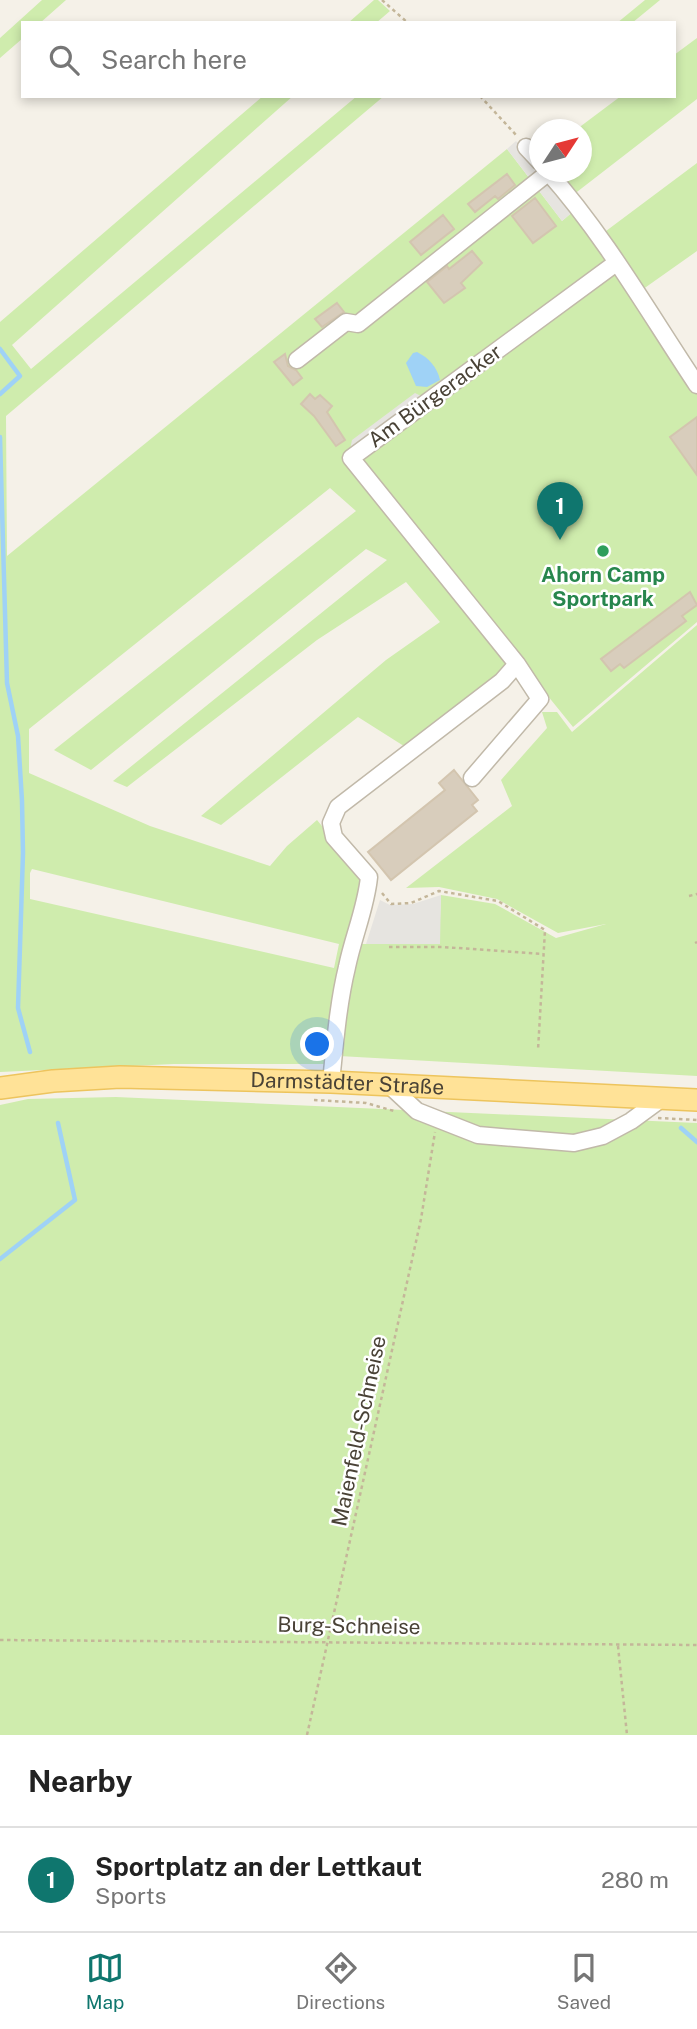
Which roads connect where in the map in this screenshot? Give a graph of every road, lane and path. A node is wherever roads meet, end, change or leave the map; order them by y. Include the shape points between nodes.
1 (382, 0) edge
2 (406, 21) edge
3 (482, 98) edge
4 (526, 147) joint
5 (529, 150) edge
6 (536, 182) edge
7 (557, 182) edge
8 (615, 263) junction
9 (298, 360) dead end
10 (697, 385) edge
11 (517, 664) junction
12 (472, 778) dead end
13 (369, 877) junction
14 (697, 894) edge
15 (689, 896) dead end
16 (389, 947) dead end
17 (543, 954) junction
18 (538, 1050) dead end
19 (331, 1082) junction
20 (388, 1085) junction
21 (0, 1088) edge
22 (660, 1099) junction
23 (310, 1100) dead end
24 (697, 1100) edge
25 (395, 1111) dead end
26 (435, 1132) dead end
27 (0, 1640) edge
28 (329, 1641) junction
29 (697, 1645) edge
30 (618, 1646) junction
31 (307, 1735) edge
32 (627, 1735) edge

1 - 2 path
3 - 4 path
4 - 5 lane
6 - 9 lane via 358,324 346,322
7 - 8 lane
8 - 10 lane
8 - 11 lane, Am Bürgeracker via 351,458
11 - 12 lane via 540,699
11 - 13 lane via 502,681 338,807 331,822 334,838
13 - 17 path via 391,904 439,891 498,901 545,930
13 - 19 lane via 345,975
14 - 15 path
16 - 17 path
17 - 18 path
19 - 20 main road, Darmstädter Straße
19 - 21 main road, Darmstädter Straße via 120,1077
20 - 22 main road, Darmstädter Straße
20 - 22 lane via 417,1111 478,1135 574,1143 603,1136
22 - 24 main road, Darmstädter Straße
23 - 25 path via 366,1103
26 - 28 path, Maienfeld-Schneise via 421,1219
27 - 28 path, Burg-Schneise
28 - 30 path, Burg-Schneise
28 - 31 path, Maienfeld-Schneise
29 - 30 path, Burg-Schneise
30 - 32 path

